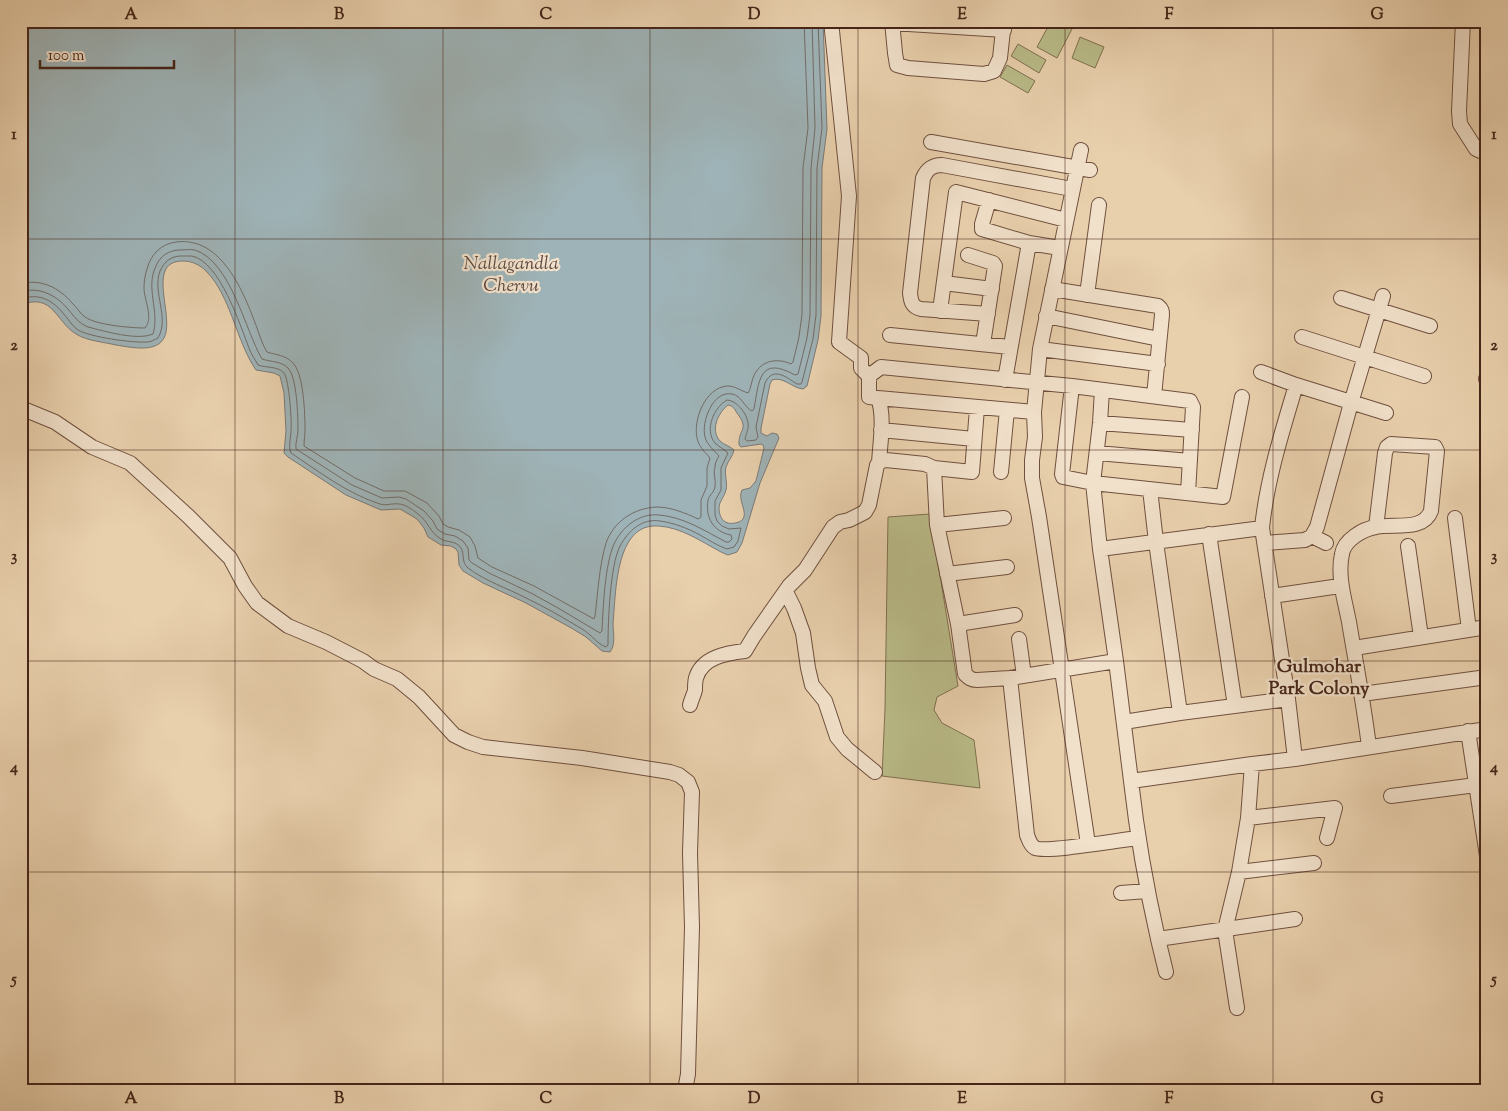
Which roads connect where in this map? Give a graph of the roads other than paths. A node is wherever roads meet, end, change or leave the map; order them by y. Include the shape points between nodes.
1 (832, 21) edge
2 (1463, 21) edge
3 (892, 22) edge
4 (1004, 26) edge
5 (931, 142) dead end
6 (1080, 150) dead end
7 (1487, 154) edge
8 (959, 168) junction
9 (1083, 169) junction
10 (1072, 189) junction
11 (956, 192) junction
12 (989, 200) junction
13 (1099, 205) dead end
14 (1066, 220) junction
15 (1029, 243) junction
16 (1060, 248) junction
17 (968, 255) dead end
18 (944, 283) junction
19 (992, 289) junction
20 (1052, 289) junction
21 (1087, 295) junction
22 (1341, 298) dead end
23 (1381, 302) junction
24 (940, 311) junction
25 (988, 314) junction
26 (1046, 316) junction
27 (1430, 326) dead end
28 (890, 335) dead end
29 (1302, 337) dead end
30 (1159, 339) junction
31 (983, 344) junction
32 (1010, 347) junction
33 (1040, 349) junction
34 (1365, 357) junction
35 (1158, 364) junction
36 (1261, 372) dead end
37 (869, 376) junction
38 (1424, 376) dead end
39 (1004, 380) junction
40 (1036, 383) junction
41 (1296, 385) junction
42 (1072, 386) junction
43 (1102, 390) junction
44 (1154, 396) junction
45 (1242, 397) dead end
46 (878, 398) junction
47 (1351, 403) junction
48 (21, 408) edge
49 (977, 408) junction
50 (1007, 410) junction
51 (1034, 412) junction
52 (1386, 413) dead end
53 (1100, 423) junction
54 (881, 430) junction
55 (1192, 430) junction
56 (974, 439) junction
57 (1097, 453) junction
58 (1190, 461) junction
59 (879, 463) junction
60 (934, 468) junction
61 (1002, 472) dead end
62 (1093, 483) junction
63 (1150, 488) junction
64 (1188, 493) junction
65 (1004, 518) dead end
66 (1455, 518) dead end
67 (937, 525) junction
68 (1376, 526) junction
69 (1262, 528) junction
70 (1209, 534) junction
71 (1312, 536) junction
72 (1156, 542) junction
73 (1265, 543) junction
74 (1326, 543) dead end
75 (1408, 546) dead end
76 (1100, 549) junction
77 (1007, 567) dead end
78 (947, 574) junction
79 (1333, 587) dead end
80 (786, 592) junction
81 (1272, 596) junction
82 (1015, 615) dead end
83 (958, 624) junction
84 (1487, 627) edge
85 (1470, 630) junction
86 (1421, 637) junction
87 (1019, 639) dead end
88 (1354, 648) junction
89 (1116, 661) junction
90 (1061, 670) junction
91 (1024, 676) junction
92 (1487, 677) edge
93 (1010, 678) junction
94 (1362, 694) junction
95 (1288, 699) junction
96 (690, 705) dead end
97 (1235, 706) junction
98 (1180, 714) junction
99 (1124, 722) junction
100 (1487, 729) edge
101 (1468, 731) junction
102 (1369, 747) junction
103 (1295, 759) junction
104 (1252, 764) junction
105 (875, 772) dead end
106 (1130, 781) junction
107 (1476, 785) junction
108 (1391, 796) dead end
109 (1248, 818) junction
110 (1138, 838) junction
111 (1328, 838) dead end
112 (1088, 844) junction
113 (1487, 856) edge
114 (1314, 863) dead end
115 (1239, 872) junction
116 (1147, 891) junction
117 (1121, 893) dead end
118 (1295, 918) dead end
119 (1225, 930) junction
120 (1158, 939) junction
121 (1166, 972) dead end
122 (1237, 1008) dead end
123 (685, 1090) edge

1 - 37 street via 849,196 839,342 861,358 861,368
2 - 7 street via 1460,124 1476,149
3 - 4 street
3 - 4 street via 897,65 984,74 994,71 1000,58
5 - 9 street
6 - 9 street
8 - 10 street
8 - 11 street
8 - 24 street via 935,165 925,172 924,178 910,299 916,308
9 - 10 street
10 - 14 street
11 - 12 street
11 - 18 street
12 - 14 street
12 - 15 street via 982,230
13 - 21 street
14 - 16 street
15 - 16 street
15 - 32 street
16 - 20 street
17 - 19 street via 995,264
18 - 19 street
18 - 24 street
19 - 25 street
20 - 21 street
20 - 26 street
21 - 30 street via 1158,306 1162,310
22 - 23 street
23 - 27 street
23 - 34 street
24 - 25 street
25 - 31 street
26 - 30 street
26 - 33 street
28 - 31 street
29 - 34 street
30 - 35 street
31 - 32 street
32 - 39 street
33 - 35 street
33 - 40 street
34 - 38 street
34 - 47 street
35 - 44 street
36 - 41 street
37 - 39 street via 881,367
37 - 46 street via 869,397
39 - 40 street
40 - 42 street
40 - 51 street
41 - 47 street
41 - 69 street via 1271,473
42 - 43 street
42 - 62 street via 1062,474 1063,477
43 - 44 street
43 - 53 street
44 - 55 street via 1190,401 1193,406
45 - 64 street via 1223,497
46 - 49 street
46 - 54 street
47 - 52 street
47 - 71 street via 1317,528
48 - 123 street via 55,422 92,447 130,463 230,558 257,603 288,626 397,679 419,697 454,735 483,747 670,772 688,782 692,792 692,927
49 - 50 street
49 - 56 street
50 - 51 street
50 - 61 street
51 - 90 street via 1032,478
53 - 55 street
53 - 57 street
54 - 56 street
54 - 59 street
55 - 58 street
56 - 60 street via 978,472
57 - 58 street
57 - 62 street
58 - 64 street
59 - 60 street via 886,460
59 - 80 street via 865,512 833,527 805,570
60 - 67 street
62 - 63 street
62 - 76 street
63 - 64 street
63 - 72 street
65 - 67 street
66 - 85 street
67 - 78 street
68 - 68 street via 1387,447 1391,444 1435,447 1428,517 1415,524
68 - 88 street via 1349,541 1342,553 1341,575
69 - 70 street
69 - 73 street
70 - 72 street
70 - 97 street
71 - 73 street via 1304,540
71 - 74 street
72 - 76 street
72 - 98 street
73 - 81 street
75 - 86 street
76 - 89 street
77 - 78 street
78 - 83 street
79 - 81 street
80 - 96 street via 746,651 724,654 700,667
80 - 105 street via 803,633 812,685 825,700 837,737
81 - 95 street
82 - 83 street
83 - 93 street via 968,678
84 - 85 street
85 - 86 street
86 - 88 street
87 - 91 street
88 - 94 street
89 - 90 street
89 - 99 street
90 - 91 street
90 - 112 street
91 - 93 street
92 - 94 street
93 - 112 street via 1030,843 1043,850
94 - 102 street
95 - 97 street
95 - 103 street
97 - 98 street
98 - 99 street
99 - 106 street
100 - 101 street
101 - 102 street
101 - 107 street
102 - 103 street
103 - 104 street
104 - 106 street
104 - 109 street
106 - 110 street
107 - 108 street
107 - 113 street
109 - 111 street via 1335,808
109 - 115 street
110 - 112 street
110 - 116 street
114 - 115 street
115 - 119 street
116 - 117 street
116 - 120 street
118 - 119 street
119 - 120 street
119 - 122 street
120 - 121 street

